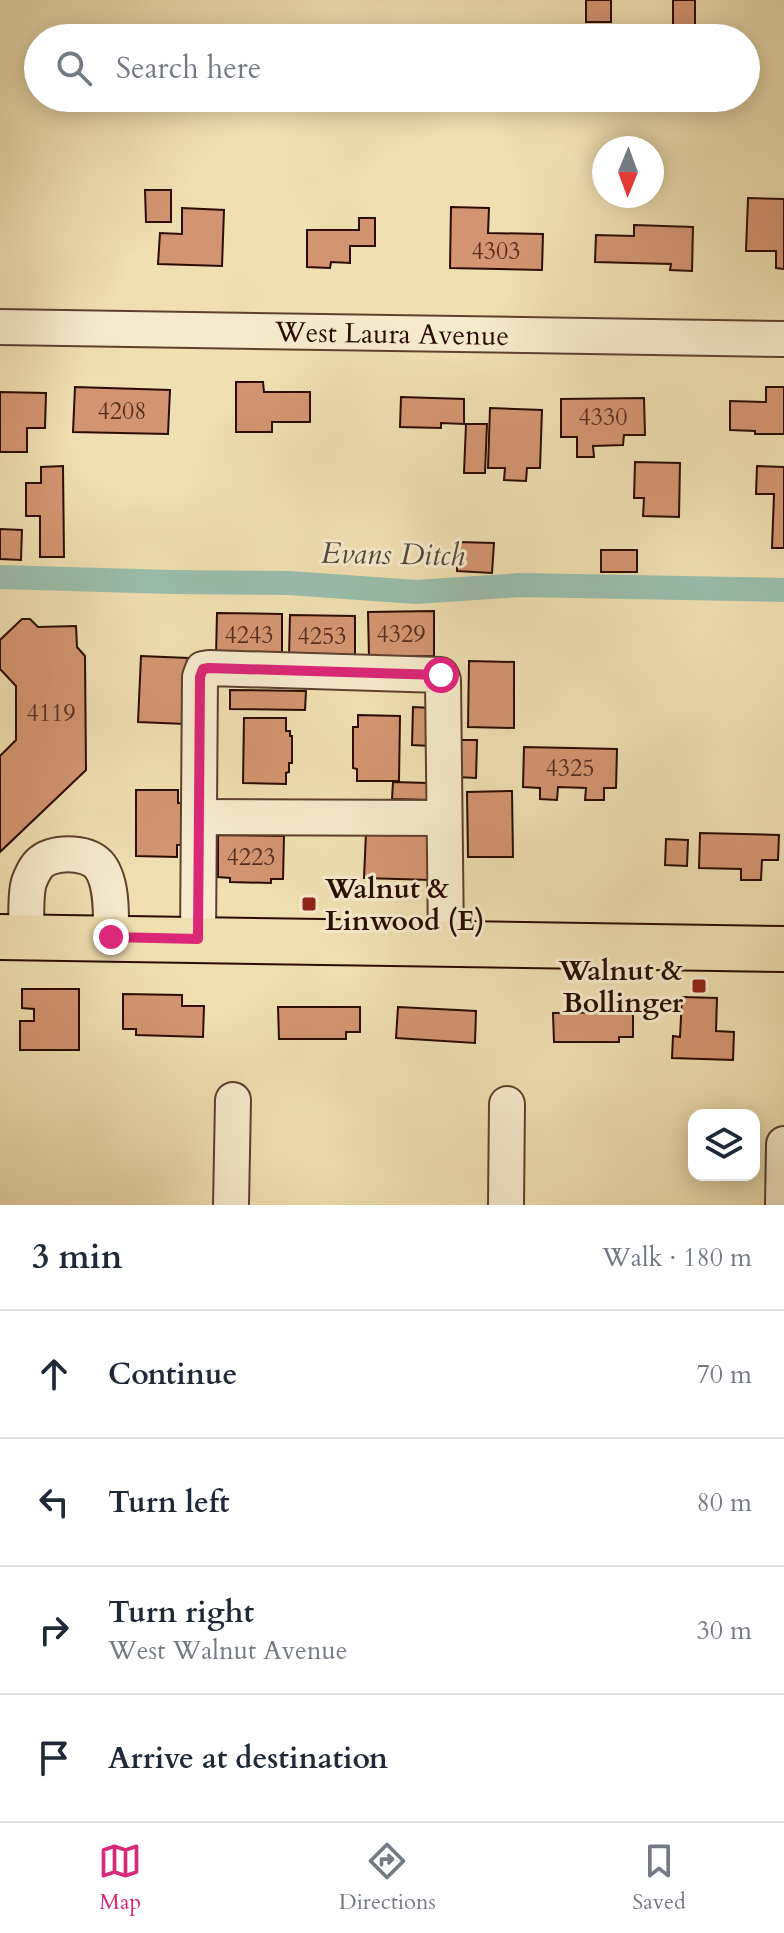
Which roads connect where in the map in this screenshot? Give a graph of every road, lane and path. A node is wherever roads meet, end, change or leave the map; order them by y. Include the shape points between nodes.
1 (0, 327) edge
2 (784, 339) edge
3 (199, 817) junction
4 (444, 818) junction
5 (13, 937) edge
6 (111, 937) junction
7 (198, 939) junction
8 (446, 942) junction
9 (784, 949) edge
10 (233, 1100) dead end
11 (507, 1104) dead end
12 (784, 1144) edge
13 (231, 1205) edge
14 (506, 1205) edge
15 (783, 1205) edge

1 - 2 street, West Laura Avenue
3 - 4 street
3 - 4 street via 200,677 209,668 441,675
3 - 7 street
4 - 8 street
5 - 6 main road
5 - 6 street via 28,884 40,863 62,853 98,864 110,897
6 - 7 main road
7 - 8 main road
8 - 9 main road
10 - 13 street
11 - 14 street
12 - 15 street

